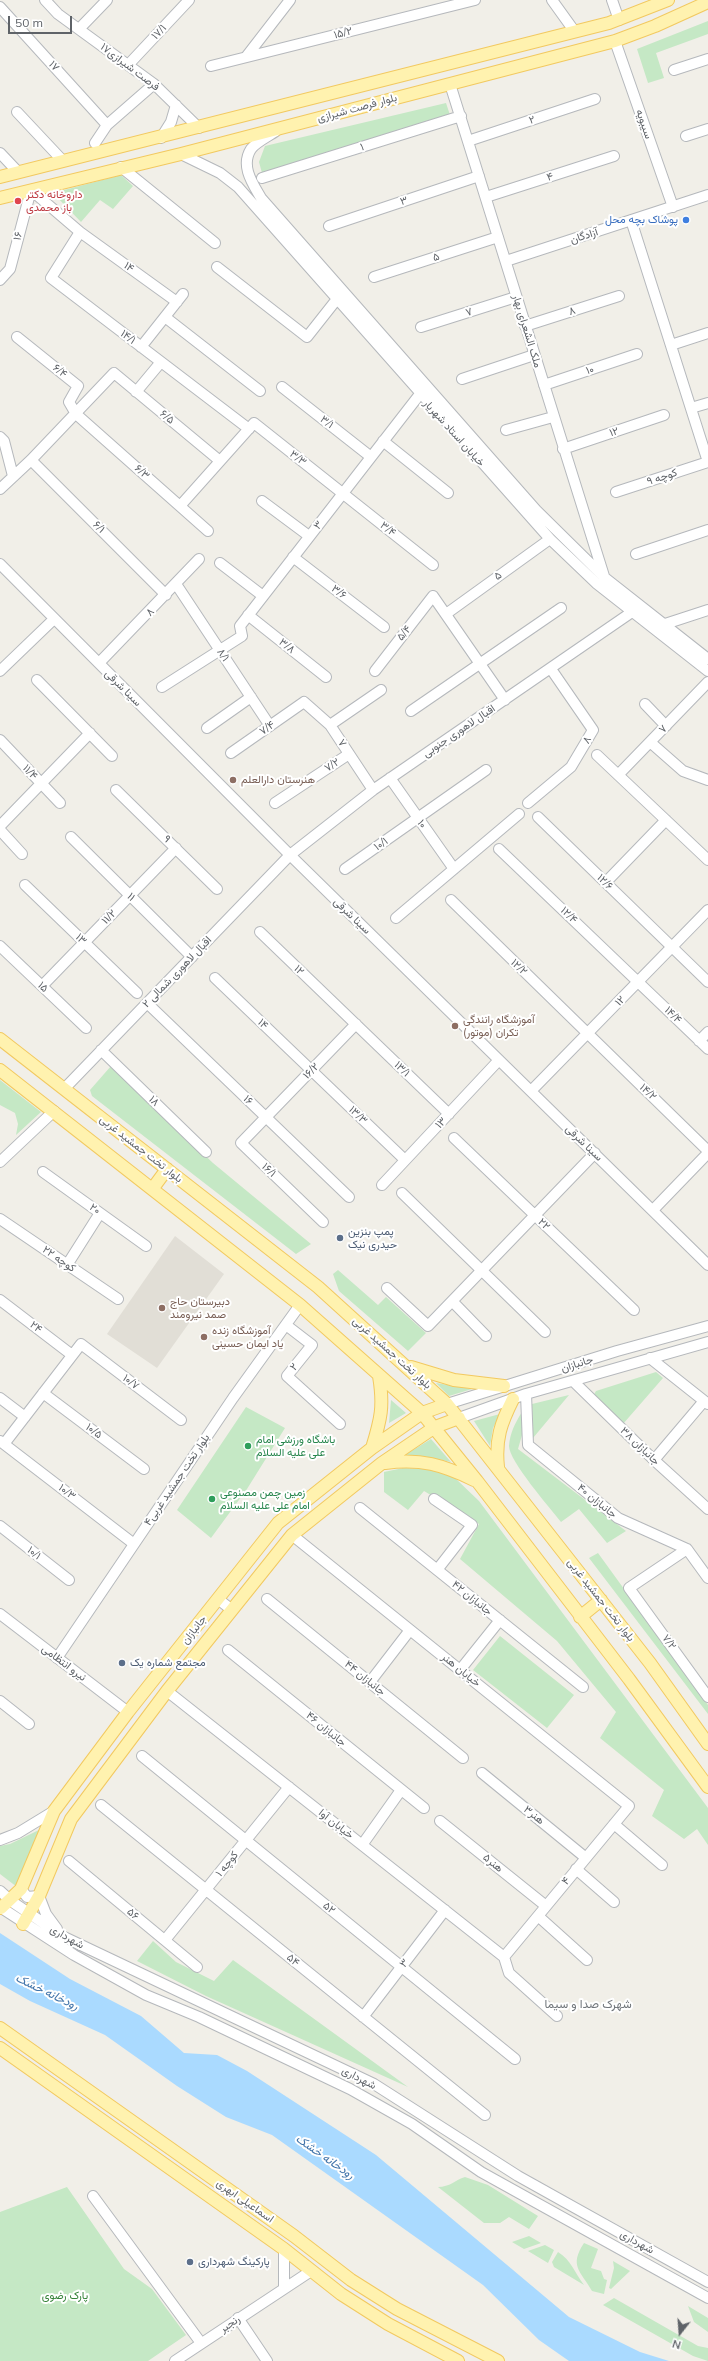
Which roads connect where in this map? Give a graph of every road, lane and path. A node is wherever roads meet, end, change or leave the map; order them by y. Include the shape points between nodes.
1 (45, 0) edge
2 (107, 0) edge
3 (189, 0) edge
4 (290, 0) edge
5 (475, 0) edge
6 (552, 0) edge
7 (612, 0) edge
8 (668, 0) edge
9 (708, 2) edge
10 (0, 7) edge
11 (619, 20) junction
12 (79, 29) junction
13 (575, 32) junction
14 (615, 41) junction
15 (246, 57) junction
16 (708, 59) edge
17 (129, 64) junction
18 (211, 66) dead end
19 (674, 70) dead end
20 (154, 84) junction
21 (450, 84) junction
22 (595, 99) dead end
23 (176, 105) junction
24 (17, 112) dead end
25 (461, 116) junction
26 (107, 125) junction
27 (200, 128) junction
28 (279, 128) junction
29 (708, 129) edge
30 (686, 136) dead end
31 (161, 138) junction
32 (468, 141) junction
33 (95, 143) dead end
34 (0, 153) edge
35 (181, 154) junction
36 (614, 156) dead end
37 (62, 161) junction
38 (121, 167) junction
39 (18, 172) junction
40 (479, 176) junction
41 (0, 177) edge
42 (262, 178) dead end
43 (31, 190) junction
44 (708, 195) edge
45 (0, 198) edge
46 (486, 198) junction
47 (673, 207) junction
48 (631, 220) junction
49 (329, 226) dead end
50 (80, 232) junction
51 (498, 237) junction
52 (215, 243) dead end
53 (506, 261) junction
54 (218, 267) dead end
55 (374, 277) dead end
56 (0, 280) edge
57 (619, 296) dead end
58 (516, 297) junction
59 (336, 300) junction
60 (165, 317) junction
61 (525, 326) junction
62 (421, 327) dead end
63 (708, 333) edge
64 (17, 337) dead end
65 (671, 345) junction
66 (142, 347) junction
67 (637, 354) dead end
68 (534, 355) junction
69 (161, 362) junction
70 (462, 379) dead end
71 (544, 385) junction
72 (282, 387) dead end
73 (260, 390) dead end
74 (136, 392) junction
75 (420, 394) junction
76 (708, 403) edge
77 (691, 408) junction
78 (76, 414) junction
79 (664, 415) dead end
80 (553, 417) junction
81 (252, 426) junction
82 (506, 430) dead end
83 (0, 437) edge
84 (383, 441) junction
85 (563, 448) junction
86 (371, 457) junction
87 (31, 460) junction
88 (220, 461) junction
89 (708, 462) edge
90 (13, 476) junction
91 (0, 489) edge
92 (616, 492) dead end
93 (343, 493) junction
94 (448, 493) dead end
95 (262, 501) dead end
96 (180, 506) junction
97 (708, 530) edge
98 (208, 531) dead end
99 (309, 536) junction
100 (550, 539) junction
101 (636, 554) dead end
102 (293, 557) junction
103 (199, 559) dead end
104 (220, 563) dead end
105 (433, 565) dead end
106 (1, 567) edge
107 (605, 578) junction
108 (176, 584) junction
109 (166, 595) junction
110 (263, 596) junction
111 (561, 608) dead end
112 (708, 610) edge
113 (632, 612) junction
114 (446, 614) junction
115 (248, 615) junction
116 (54, 618) junction
117 (662, 625) junction
118 (384, 627) dead end
119 (219, 649) junction
120 (708, 659) edge
121 (99, 663) junction
122 (480, 664) junction
123 (550, 669) junction
124 (0, 671) edge
125 (375, 671) dead end
126 (708, 671) edge
127 (326, 677) dead end
128 (37, 680) dead end
129 (708, 682) edge
130 (162, 687) dead end
131 (381, 690) dead end
132 (251, 697) junction
133 (505, 700) junction
134 (304, 702) joint
135 (644, 704) dead end
136 (411, 711) dead end
137 (330, 725) junction
138 (270, 726) junction
139 (666, 726) junction
140 (207, 728) dead end
141 (90, 733) junction
142 (0, 740) edge
143 (650, 742) junction
144 (231, 753) dead end
145 (349, 754) junction
146 (597, 755) dead end
147 (112, 756) dead end
148 (486, 770) dead end
149 (618, 775) junction
150 (390, 778) junction
151 (708, 780) edge
152 (41, 784) junction
153 (116, 790) dead end
154 (373, 790) junction
155 (276, 802) dead end
156 (528, 803) dead end
157 (60, 804) dead end
158 (519, 814) dead end
159 (538, 817) dead end
160 (418, 818) junction
161 (666, 820) junction
162 (0, 826) edge
163 (0, 830) edge
164 (71, 837) dead end
165 (176, 848) junction
166 (499, 849) dead end
167 (22, 854) dead end
168 (290, 855) junction
169 (708, 860) edge
170 (345, 869) dead end
171 (454, 869) junction
172 (606, 882) junction
173 (25, 885) dead end
174 (217, 889) dead end
175 (130, 896) junction
176 (451, 900) dead end
177 (707, 915) edge
178 (396, 918) dead end
179 (260, 932) dead end
180 (84, 942) junction
181 (0, 946) edge
182 (672, 947) junction
183 (192, 957) junction
184 (214, 978) dead end
185 (638, 982) junction
186 (708, 982) edge
187 (42, 986) junction
188 (137, 993) dead end
189 (147, 1003) junction
190 (356, 1024) junction
191 (86, 1028) dead end
192 (708, 1032) edge
193 (587, 1033) junction
194 (0, 1039) edge
195 (699, 1041) junction
196 (708, 1049) edge
197 (101, 1050) junction
198 (499, 1060) junction
199 (0, 1070) edge
200 (311, 1070) junction
201 (64, 1089) junction
202 (531, 1091) junction
203 (54, 1112) junction
204 (449, 1114) junction
205 (266, 1117) junction
206 (454, 1138) dead end
207 (206, 1152) dead end
208 (708, 1152) edge
209 (595, 1154) junction
210 (405, 1160) junction
211 (0, 1162) edge
212 (167, 1169) junction
213 (43, 1172) dead end
214 (382, 1185) dead end
215 (153, 1188) junction
216 (402, 1193) dead end
217 (349, 1197) dead end
218 (653, 1210) junction
219 (100, 1213) junction
220 (535, 1216) junction
221 (0, 1220) edge
222 (323, 1222) dead end
223 (146, 1246) dead end
224 (67, 1265) junction
225 (708, 1265) edge
226 (482, 1271) junction
227 (387, 1288) dead end
228 (118, 1299) dead end
229 (0, 1300) edge
230 (452, 1301) junction
231 (300, 1305) junction
232 (634, 1310) dead end
233 (286, 1325) junction
234 (708, 1326) edge
235 (545, 1332) dead end
236 (486, 1336) dead end
237 (708, 1342) edge
238 (617, 1351) junction
239 (72, 1355) junction
240 (650, 1358) junction
241 (407, 1366) junction
242 (622, 1366) junction
243 (379, 1376) junction
244 (573, 1381) junction
245 (504, 1386) junction
246 (43, 1393) junction
247 (526, 1394) junction
248 (513, 1399) junction
249 (1, 1401) edge
250 (706, 1403) edge
251 (447, 1404) junction
252 (422, 1413) junction
253 (25, 1417) junction
254 (459, 1418) junction
255 (181, 1420) dead end
256 (340, 1424) dead end
257 (435, 1427) junction
258 (2, 1442) edge
259 (372, 1448) junction
260 (654, 1460) junction
261 (382, 1463) junction
262 (498, 1467) junction
263 (144, 1469) dead end
264 (477, 1481) junction
265 (434, 1498) dead end
266 (360, 1508) dead end
267 (708, 1509) edge
268 (0, 1526) edge
269 (292, 1534) junction
270 (134, 1544) junction
271 (687, 1549) junction
272 (437, 1570) junction
273 (708, 1578) edge
274 (69, 1580) dead end
275 (218, 1599) junction
276 (267, 1599) dead end
277 (601, 1600) junction
278 (232, 1610) junction
279 (0, 1614) edge
280 (580, 1617) junction
281 (500, 1620) junction
282 (410, 1630) junction
283 (228, 1650) dead end
284 (58, 1658) junction
285 (460, 1670) junction
286 (370, 1682) junction
287 (583, 1687) dead end
288 (167, 1691) junction
289 (708, 1697) edge
290 (0, 1701) edge
291 (128, 1712) junction
292 (29, 1724) dead end
293 (708, 1744) edge
294 (142, 1756) dead end
295 (463, 1758) dead end
296 (482, 1773) dead end
297 (708, 1786) edge
298 (289, 1787) junction
299 (401, 1790) junction
300 (100, 1806) dead end
301 (628, 1806) joint
302 (424, 1808) dead end
303 (54, 1811) junction
304 (440, 1821) dead end
305 (614, 1824) junction
306 (0, 1840) edge
307 (246, 1840) junction
308 (362, 1845) junction
309 (586, 1858) junction
310 (69, 1861) dead end
311 (662, 1865) dead end
312 (576, 1869) junction
313 (21, 1889) junction
314 (206, 1890) junction
315 (0, 1891) edge
316 (39, 1896) junction
317 (614, 1902) dead end
318 (4, 1905) edge
319 (546, 1906) junction
320 (445, 1910) junction
321 (538, 1916) junction
322 (26, 1919) junction
323 (64, 1937) junction
324 (165, 1940) junction
325 (504, 1957) junction
326 (587, 1960) dead end
327 (401, 1966) junction
328 (197, 1967) dead end
329 (363, 2016) junction
330 (557, 2016) dead end
331 (0, 2028) edge
332 (20, 2041) junction
333 (5, 2052) edge
334 (515, 2059) dead end
335 (485, 2115) dead end
336 (93, 2196) dead end
337 (284, 2249) junction
338 (311, 2271) junction
339 (708, 2282) edge
340 (284, 2287) junction
341 (708, 2298) edge
342 (238, 2318) junction
343 (201, 2343) junction
344 (175, 2361) edge
345 (267, 2361) edge
346 (458, 2361) edge
347 (498, 2361) edge

1 - 12 street, ۱۷فرصت شیرازی via 58,14
2 - 12 street
3 - 17 street, ۱۷/۱
4 - 15 street
5 - 15 street, ۱۵/۲
6 - 13 street
7 - 11 street
8 - 11 main road, بلوار فرصت شیرازی
9 - 14 main road, بلوار فرصت شیرازی
10 - 26 street, ۱۷
11 - 13 main road, بلوار فرصت شیرازی
12 - 17 street, ۱۷فرصت شیرازی
13 - 27 main road, بلوار فرصت شیرازی
14 - 21 main road, بلوار فرصت شیرازی
14 - 47 street, سیبویه
15 - 18 street, ۱۵/۲
16 - 19 street
17 - 20 street, ۱۷فرصت شیرازی
20 - 23 street, ۱۷فرصت شیرازی
20 - 26 street
21 - 25 street, ملک الشعرای بهار
21 - 28 main road, بلوار فرصت شیرازی
22 - 32 street, ۲
23 - 27 street, ۱۷فرصت شیرازی
23 - 31 street via 171,122
24 - 37 street
25 - 32 street, ملک الشعرای بهار
25 - 42 street, ۱
26 - 33 street
27 - 31 main road, بلوار فرصت شیرازی
28 - 35 main road, بلوار فرصت شیرازی
28 - 107 street, خیابان استاد شهریار via 251,149 247,163 248,177 261,198 536,510
29 - 30 street
31 - 37 main road, بلوار فرصت شیرازی
32 - 40 street, ملک الشعرای بهار
34 - 39 street
35 - 38 main road, بلوار فرصت شیرازی
35 - 59 street, خیابان استاد شهریار via 220,173 238,187
36 - 46 street, ۴
37 - 39 main road, بلوار فرصت شیرازی
38 - 43 main road, بلوار فرصت شیرازی
38 - 52 street
39 - 41 main road, بلوار فرصت شیرازی
40 - 46 street, ملک الشعرای بهار
40 - 49 street, ۳
43 - 45 main road, بلوار فرصت شیرازی
43 - 50 street, ۱۴
43 - 56 street, ۱۶ via 10,268
44 - 47 street, آزادگان
46 - 51 street, ملک الشعرای بهار
47 - 48 street, آزادگان
48 - 53 street, آزادگان
48 - 65 street
50 - 60 street, ۱۴ via 180,298
50 - 66 street, ۱۴/۱ via 51,278
51 - 53 street, ملک الشعرای بهار
51 - 55 street, ۵
53 - 58 street, ملک الشعرای بهار
54 - 59 street via 307,337
57 - 61 street, ۸
58 - 61 street, ملک الشعرای بهار
58 - 62 street, ۷
59 - 75 street, خیابان استاد شهریار
60 - 66 street
60 - 73 street
61 - 68 street, ملک الشعرای بهار
63 - 65 street
64 - 78 street, ۶/۴ via 78,386 68,402
65 - 77 street
66 - 69 street, ۱۴/۱
67 - 71 street, ۱۰
68 - 70 street
68 - 71 street, ملک الشعرای بهار
69 - 74 street
69 - 81 street, ۱۴/۱
71 - 80 street, ملک الشعرای بهار
72 - 86 street, ۳/۱
74 - 78 street, ۶/۵ via 114,373
74 - 88 street, ۶/۵
75 - 84 street, ۳
75 - 100 street, خیابان استاد شهریار
76 - 77 street
77 - 89 street
78 - 87 street
78 - 96 street, ۶/۳
79 - 85 street, ۱۲
80 - 82 street
80 - 85 street, ملک الشعرای بهار
81 - 88 street
81 - 93 street, ۳/۳
83 - 90 street via 4,441
84 - 86 street, ۳
84 - 94 street
85 - 107 street, ملک الشعرای بهار
86 - 93 street, ۳
87 - 90 street
87 - 109 street, ۶/۱
88 - 96 street
89 - 92 street, کوچه ۹
90 - 91 street
93 - 99 street, ۳
93 - 105 street, ۳/۴
95 - 99 street
96 - 98 street, ۶/۳
97 - 101 street
99 - 102 street, ۳
100 - 113 street, خیابان استاد شهریار via 596,583
100 - 114 street, ۵
102 - 110 street, ۳
102 - 118 street, ۳/۶
103 - 108 street, ۸
104 - 110 street
106 - 116 street, سینا شرقی
107 - 117 street, خیابان استاد شهریار
108 - 109 street, ۸
108 - 119 street, ۸/۱
109 - 121 street, ۸
110 - 115 street, ۳
111 - 122 street
112 - 117 street
113 - 123 street, اقبال لاهوری جنوبی
113 - 126 street, خیابان استاد شهریار
114 - 122 street
114 - 125 street, ۵/۴ via 433,596
115 - 119 street, ۳ via 240,626 242,636
115 - 127 street, ۳/۸
116 - 121 street, سینا شرقی
116 - 124 street
117 - 120 street, خیابان استاد شهریار
119 - 130 street
119 - 132 street, ۸/۱
121 - 168 street, سینا شرقی
122 - 133 street
122 - 136 street
123 - 133 street, اقبال لاهوری جنوبی
123 - 156 street, ۸ via 593,730 571,767
128 - 141 street
129 - 139 street, ۷
131 - 137 street
132 - 138 street, ۸/۱
132 - 140 street
133 - 150 street, اقبال لاهوری جنوبی
134 - 137 street, ۷
134 - 138 street, ۷/۴
135 - 139 street
137 - 145 street, ۷
138 - 144 street, ۷/۴
139 - 143 street, ۷
141 - 147 street
141 - 152 street
142 - 152 street, ۱۱/۴
143 - 149 street, ۷
143 - 151 street via 683,771
145 - 154 street, ۷
145 - 155 street, ۷/۲
146 - 149 street
148 - 160 street, ۱۰/۱
149 - 161 street
150 - 154 street, اقبال لاهوری جنوبی
150 - 160 street, ۱۰
152 - 157 street, ۱۱/۴
152 - 162 street
153 - 165 street, ۹
154 - 168 street, اقبال لاهوری جنوبی
158 - 171 street
159 - 172 street, ۱۲/۶
160 - 170 street, ۱۰/۱
160 - 171 street, ۱۰
161 - 169 street
161 - 172 street
163 - 167 street
164 - 175 street, ۱۱
165 - 174 street, ۹
165 - 175 street, ۱۱/۲
166 - 185 street, ۱۲/۴
168 - 183 street, اقبال لاهوری شمالی ۲
168 - 198 street, سینا شرقی
171 - 178 street
172 - 182 street, ۱۲/۶
173 - 180 street, ۱۳
175 - 180 street, ۱۱/۲
175 - 183 street, ۱۱
176 - 193 street, ۱۲/۲
177 - 182 street, ۱۲
179 - 190 street, ۱۲
180 - 187 street, ۱۱/۲
180 - 188 street, ۱۳
181 - 187 street, ۱۵
182 - 185 street, ۱۲
182 - 186 street
183 - 189 street, اقبال لاهوری شمالی ۲
184 - 200 street, ۱۴
185 - 193 street, ۱۲
185 - 195 street, ۱۴/۴
187 - 191 street, ۱۵
189 - 197 street, اقبال لاهوری شمالی ۲
189 - 205 street, ۱۶
190 - 200 street, ۱۶/۲
190 - 204 street, ۱۳/۱
192 - 195 street
193 - 202 street, ۱۲
193 - 208 street, ۱۴/۲
194 - 201 main road, بلوار تخت جمشید غربی
195 - 196 street, ۱۴/۴
197 - 201 street, اقبال لاهوری شمالی ۲
197 - 207 street, ۱۸
198 - 202 street, سینا شرقی
198 - 204 street, ۱۳
199 - 203 main road
200 - 205 street, ۱۶/۲
200 - 210 street, ۱۳/۳
201 - 212 main road, بلوار تخت جمشید غربی
202 - 209 street, سینا شرقی
203 - 211 street
203 - 215 main road
204 - 210 street, ۱۳
205 - 217 street, ۱۶
205 - 222 street, ۱۶/۱ via 241,1143
206 - 220 street, ۲۲
208 - 218 street
209 - 218 street, سینا شرقی
209 - 220 street
210 - 214 street, ۱۳
212 - 215 main road
212 - 241 main road, بلوار تخت جمشید غربی via 318,1287
213 - 219 street, ۲۰
215 - 231 main road
216 - 226 street
218 - 225 street, سینا شرقی
219 - 223 street, ۲۰
219 - 224 street
220 - 226 street
220 - 232 street, ۲۲
221 - 224 street, کوچه ۲۲
224 - 228 street, کوچه ۲۲
226 - 230 street
226 - 235 street
227 - 230 street via 428,1326
229 - 239 street, ۲۴
230 - 236 street
231 - 233 street, بلوار تخت جمشید غربی۴
231 - 243 main road
233 - 256 street, ۲ via 312,1345 286,1376
233 - 270 street, بلوار تخت جمشید غربی۴
234 - 238 street, جانبازان
237 - 240 street, جانبازان
238 - 242 street
238 - 245 street, جانبازان
239 - 246 street
239 - 255 street, ۱۰/۷ via 81,1344
240 - 242 street, جانبازان
240 - 250 street
241 - 245 main road via 454,1380
241 - 251 main road, بلوار تخت جمشید غربی
242 - 244 street, جانبازان
243 - 252 main road
243 - 259 main road via 383,1399 382,1416
244 - 247 street, جانبازان
244 - 260 street, ۳۸ جانبازان
245 - 251 street, جانبازان
246 - 253 street
246 - 263 street, ۱۰/۵
247 - 248 street, جانبازان
247 - 271 street, ۴۰ جانبازان via 528,1445 618,1518
248 - 254 street, جانبازان
248 - 262 main road via 496,1446
249 - 253 street
250 - 260 street
251 - 252 main road, جانبازان
251 - 254 main road, بلوار تخت جمشید غربی
252 - 257 main road
252 - 259 main road, جانبازان
253 - 258 street
254 - 257 main road, جانبازان
254 - 262 main road, بلوار تخت جمشید غربی
257 - 261 main road, جانبازان
257 - 264 main road
258 - 270 street, ۱۰/۳
259 - 275 main road, جانبازان via 278,1523
260 - 267 street, ۳۸ جانبازان
261 - 264 main road via 402,1460 424,1462 445,1466
261 - 269 main road, جانبازان
262 - 277 main road, بلوار تخت جمشید غربی
264 - 280 main road
265 - 272 street via 472,1525
266 - 272 street, ۴۲ جانبازان
268 - 274 street, ۱۰/۱
269 - 278 main road, جانبازان
269 - 282 street, خیابان هنر
270 - 284 street, بلوار تخت جمشید غربی۴
271 - 273 street, ۴۰ جانبازان
271 - 289 street, ۷/۲ via 629,1588
272 - 281 street, ۴۲ جانبازان
275 - 278 street
275 - 291 main road, جانبازان
276 - 286 street, ۴۴ جانبازان
277 - 280 main road
277 - 293 main road, بلوار تخت جمشید غربی
278 - 288 main road, جانبازان
279 - 284 street, نیرو انتظامی
280 - 297 main road
281 - 285 street
281 - 287 street, ۴۲ جانبازان
282 - 285 street, خیابان هنر
282 - 286 street
283 - 299 street, ۴۶ جانبازان
284 - 291 street, نیرو انتظامی
285 - 301 street, خیابان هنر
286 - 295 street, ۴۴ جانبازان
288 - 298 street, خیابان آوا
288 - 316 main road, جانبازان via 71,1819
290 - 292 street
291 - 303 main road, جانبازان
294 - 307 street, ۵۲
296 - 309 street, هنر۳
298 - 307 street, کوچه ۱
298 - 308 street, خیابان آوا
299 - 302 street, ۴۶ جانبازان
299 - 308 street
300 - 314 street, ۵۴
301 - 305 street, ۴
303 - 306 street via 18,1833
303 - 313 main road, جانبازان
304 - 319 street, هنر۵
305 - 309 street, ۴
305 - 311 street
307 - 314 street, کوچه ۱
307 - 327 street, ۵۲
308 - 320 street, خیابان آوا
309 - 312 street, ۴
310 - 324 street, ۵۶
312 - 317 street
312 - 319 street, ۴
313 - 316 street via 27,1897
313 - 318 main road, جانبازان
314 - 324 street, کوچه ۱
314 - 329 street, ۵۴
315 - 318 street, شهرداری
316 - 322 main road, جانبازان
316 - 323 street via 46,1914
318 - 322 street, شهرداری
319 - 321 street, ۴
320 - 325 street, خیابان آوا
320 - 327 street, ۳
321 - 325 street, ۴
321 - 326 street
322 - 323 street, شهرداری
322 - 341 street, شهرداری via 74,1955 146,1995 199,2017 350,2089 412,2124 481,2172
323 - 339 street, شهرداری via 374,2084 518,2176
324 - 328 street, ۵۶
325 - 330 street via 509,1973
327 - 329 street, ۳
327 - 334 street, ۵۲
329 - 335 street, ۵۴
331 - 332 main road, اسماعیلی ابهری
332 - 333 main road
332 - 347 main road, اسماعیلی ابهری via 294,2236 351,2280 397,2309
333 - 337 main road, اسماعیلی ابهری
336 - 343 street
337 - 338 main road, اسماعیلی ابهری
337 - 340 street
338 - 340 street, رنجبر
338 - 346 main road, اسماعیلی ابهری via 388,2324
340 - 342 street, رنجبر
342 - 343 street, رنجبر
342 - 345 street
343 - 344 street, رنجبر

